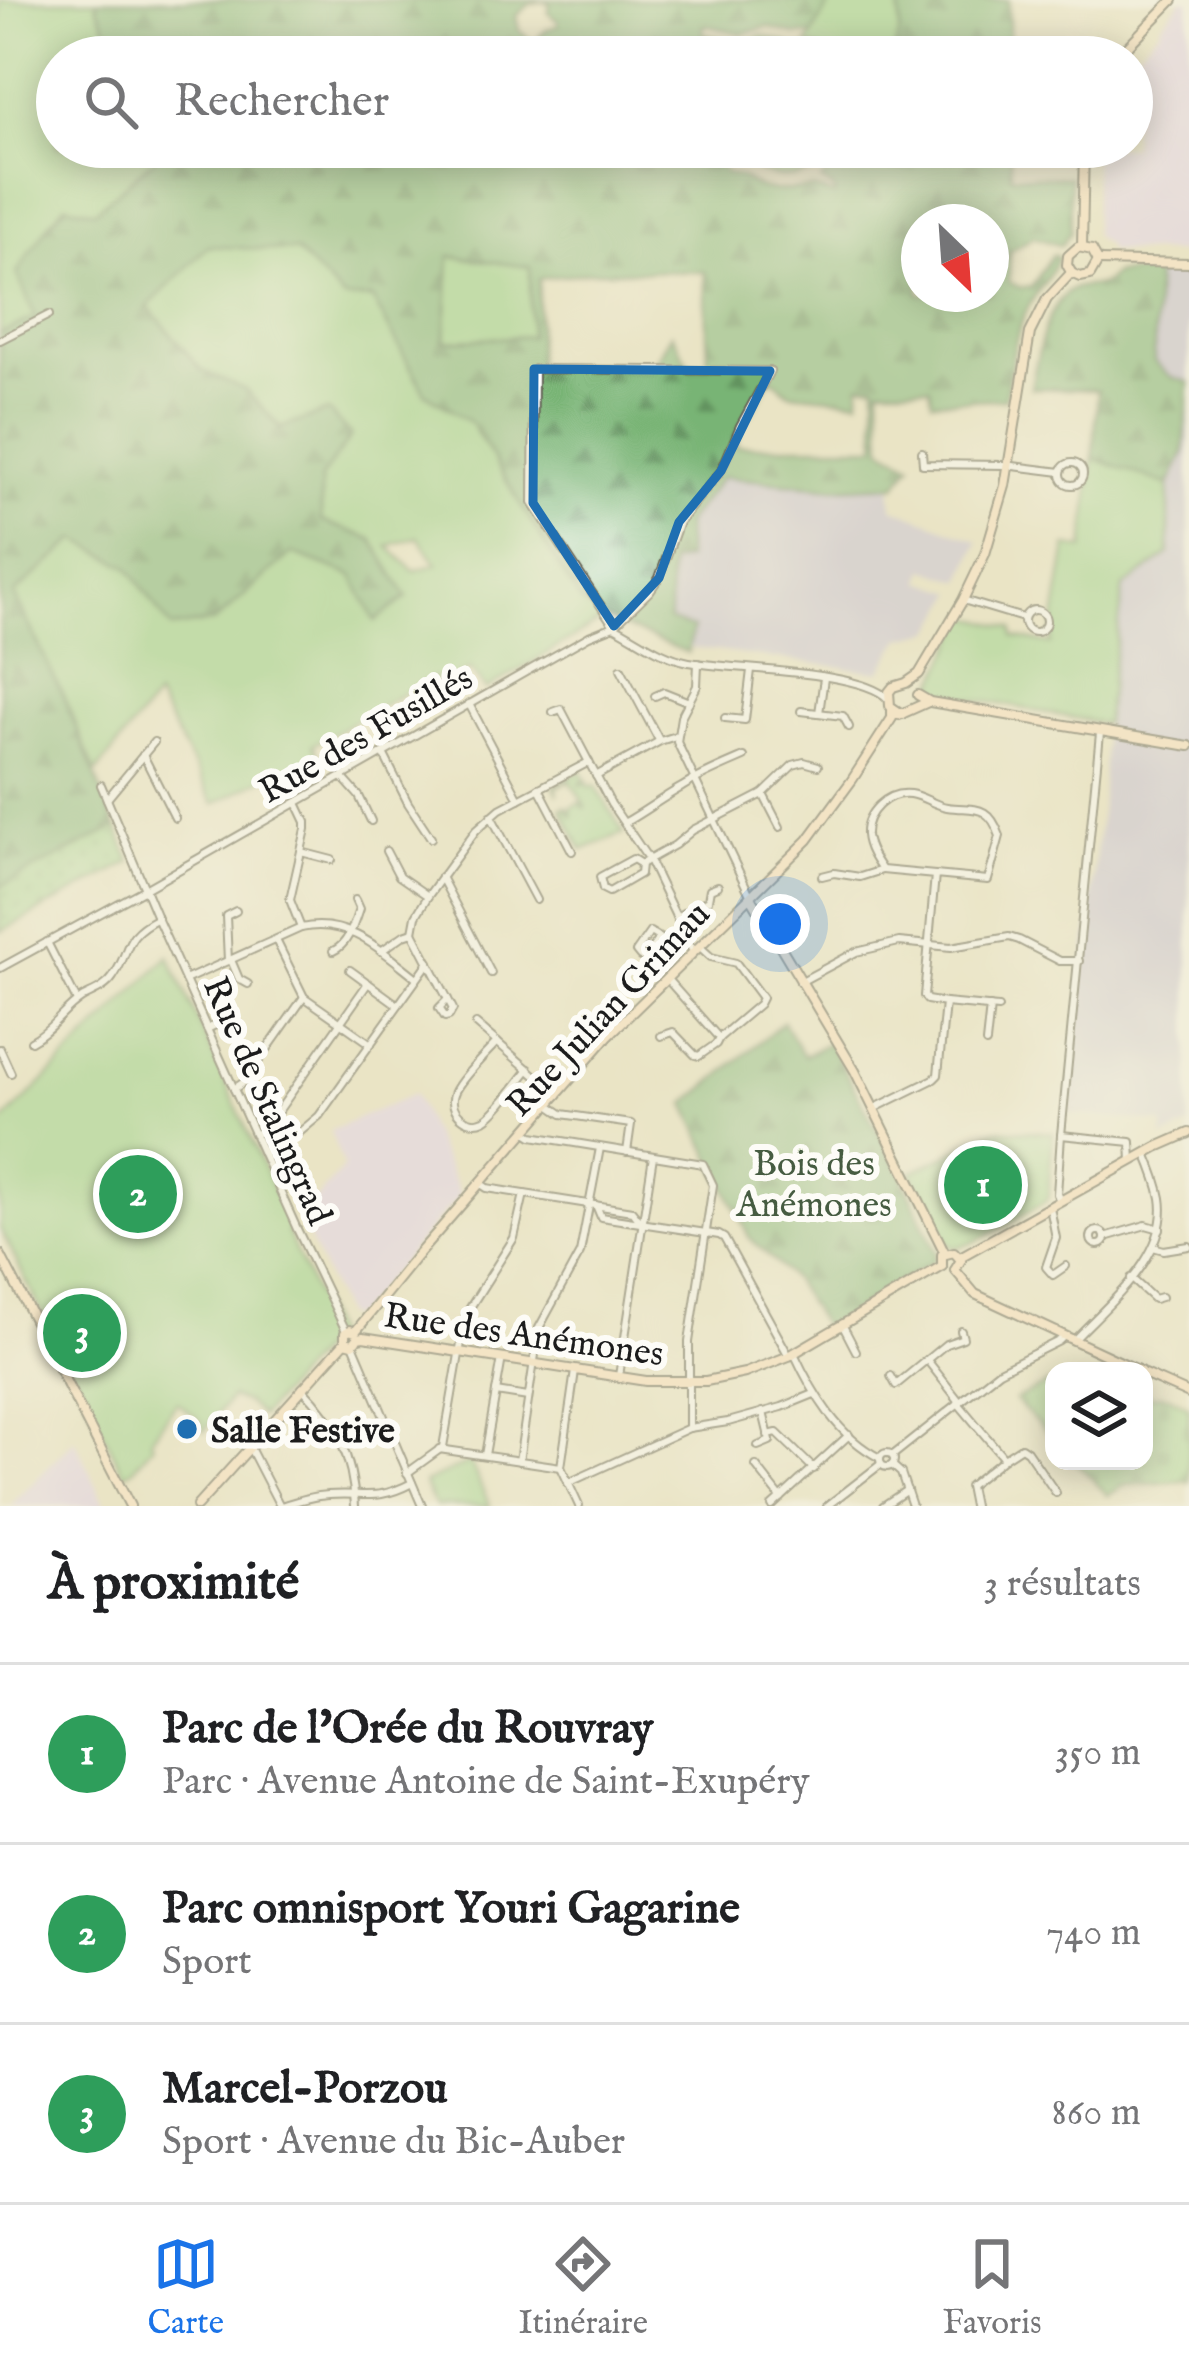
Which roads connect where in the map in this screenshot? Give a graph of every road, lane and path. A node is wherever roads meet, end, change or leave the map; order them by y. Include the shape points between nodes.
1 (1173, 0) edge
2 (1138, 36) edge
3 (1084, 168) edge
4 (1082, 247) junction
5 (1098, 261) junction
6 (1189, 263) edge
7 (1071, 272) junction
8 (49, 315) dead end
9 (0, 340) edge
10 (922, 452) dead end
11 (1009, 466) junction
12 (1061, 472) dead end
13 (964, 600) junction
14 (1024, 618) dead end
15 (614, 626) junction
16 (698, 663) junction
17 (621, 669) dead end
18 (751, 670) junction
19 (824, 678) junction
20 (893, 687) junction
21 (914, 689) junction
22 (879, 691) junction
23 (655, 696) dead end
24 (689, 702) junction
25 (930, 702) junction
26 (469, 704) junction
27 (916, 708) junction
28 (893, 710) junction
29 (801, 711) dead end
30 (554, 712) dead end
31 (819, 713) junction
32 (725, 718) dead end
33 (849, 727) dead end
34 (1100, 733) junction
35 (676, 736) junction
36 (660, 741) junction
37 (154, 742) dead end
38 (1189, 746) edge
39 (383, 753) junction
40 (143, 754) junction
41 (744, 757) dead end
42 (589, 762) junction
43 (818, 766) dead end
44 (596, 776) junction
45 (342, 777) junction
46 (694, 779) junction
47 (101, 785) dead end
48 (539, 788) junction
49 (764, 794) junction
50 (107, 799) junction
51 (519, 799) junction
52 (297, 803) junction
53 (491, 816) junction
54 (175, 818) dead end
55 (714, 820) junction
56 (371, 821) dead end
57 (624, 823) junction
58 (780, 827) dead end
59 (431, 838) dead end
60 (386, 851) dead end
61 (572, 851) dead end
62 (301, 852) junction
63 (332, 860) dead end
64 (645, 862) junction
65 (882, 870) junction
66 (935, 875) junction
67 (822, 876) dead end
68 (441, 877) junction
69 (718, 886) dead end
70 (146, 889) junction
71 (428, 896) junction
72 (751, 896) junction
73 (355, 900) dead end
74 (536, 901) dead end
75 (236, 911) dead end
76 (676, 917) junction
77 (158, 918) junction
78 (301, 928) junction
79 (351, 931) junction
80 (413, 932) junction
81 (682, 932) junction
82 (659, 938) dead end
83 (276, 940) junction
84 (47, 942) junction
85 (931, 944) junction
86 (696, 949) junction
87 (333, 951) dead end
88 (382, 951) junction
89 (229, 961) junction
90 (1079, 961) junction
91 (429, 962) junction
92 (0, 968) edge
93 (350, 970) dead end
94 (491, 973) dead end
95 (417, 978) junction
96 (666, 978) junction
97 (185, 980) junction
98 (800, 982) junction
99 (368, 983) junction
100 (248, 984) dead end
101 (304, 998) junction
102 (448, 999) dead end
103 (77, 1001) junction
104 (945, 1003) junction
105 (398, 1005) junction
106 (341, 1022) junction
107 (228, 1023) dead end
108 (476, 1024) dead end
109 (207, 1028) junction
110 (661, 1036) dead end
111 (719, 1038) junction
112 (31, 1041) dead end
113 (496, 1042) junction
114 (986, 1042) dead end
115 (370, 1043) junction
116 (0, 1049) edge
117 (530, 1069) junction
118 (11, 1073) dead end
119 (234, 1089) junction
120 (558, 1095) junction
121 (549, 1105) junction
122 (875, 1108) junction
123 (268, 1126) junction
124 (526, 1132) junction
125 (1189, 1132) edge
126 (255, 1135) junction
127 (1061, 1135) junction
128 (600, 1148) junction
129 (267, 1151) junction
130 (627, 1152) junction
131 (1145, 1153) junction
132 (653, 1156) junction
133 (1132, 1160) junction
134 (481, 1184) junction
135 (524, 1194) junction
136 (1060, 1201) junction
137 (592, 1205) junction
138 (1050, 1207) junction
139 (643, 1223) junction
140 (1160, 1229) junction
141 (706, 1234) junction
142 (1105, 1237) dead end
143 (1189, 1246) edge
144 (1153, 1247) junction
145 (945, 1253) junction
146 (0, 1254) edge
147 (960, 1257) junction
148 (1066, 1266) dead end
149 (942, 1267) junction
150 (955, 1270) junction
151 (1131, 1278) junction
152 (1161, 1297) dead end
153 (843, 1326) junction
154 (962, 1331) dead end
155 (1064, 1336) junction
156 (351, 1337) junction
157 (1075, 1339) junction
158 (856, 1351) dead end
159 (458, 1352) junction
160 (792, 1355) junction
161 (502, 1358) junction
162 (927, 1360) junction
163 (1122, 1362) edge
164 (533, 1363) junction
165 (575, 1369) junction
166 (619, 1376) junction
167 (891, 1376) dead end
168 (1153, 1377) edge
169 (687, 1382) junction
170 (302, 1388) junction
171 (496, 1392) junction
172 (814, 1394) junction
173 (1189, 1394) edge
174 (528, 1397) junction
175 (959, 1402) junction
176 (763, 1412) junction
177 (688, 1428) junction
178 (768, 1435) junction
179 (849, 1435) junction
180 (249, 1446) junction
181 (758, 1446) dead end
182 (439, 1449) junction
183 (485, 1456) junction
184 (1004, 1458) junction
185 (519, 1460) junction
186 (892, 1460) junction
187 (880, 1461) junction
188 (756, 1466) dead end
189 (561, 1467) junction
190 (814, 1469) junction
191 (407, 1473) junction
192 (412, 1483) junction
193 (568, 1483) junction
194 (907, 1490) junction
195 (1056, 1493) dead end
196 (781, 1498) junction
197 (355, 1501) edge
198 (128, 1506) edge
199 (196, 1506) edge
200 (280, 1506) edge
201 (422, 1506) edge
202 (579, 1506) edge
203 (772, 1506) edge
204 (826, 1506) edge
205 (883, 1506) edge
206 (912, 1506) edge
207 (973, 1506) edge

1 - 2 street
3 - 4 street
4 - 5 street
4 - 7 street via 1068,256
5 - 6 street
5 - 7 street via 1090,275
7 - 11 street via 1030,333
8 - 9 street
10 - 11 street via 922,464
11 - 12 street
11 - 13 street via 996,524
13 - 14 street
13 - 21 street
15 - 15 street, Rue des Fusillés via 659,578 680,522 722,471 770,371 534,369 533,502
15 - 16 street
15 - 26 street, Rue des Fusillés
16 - 18 street
16 - 24 street
17 - 36 street
18 - 19 street
18 - 32 street via 745,720
19 - 22 street
19 - 31 street
20 - 21 street
20 - 22 street
20 - 28 street, Rue Julian Grimau
21 - 25 street
21 - 27 street
22 - 28 street
23 - 24 street
24 - 35 street
25 - 27 street
25 - 34 street
26 - 39 street, Rue des Fusillés
26 - 51 street
27 - 28 street
28 - 72 street, Rue Julian Grimau via 808,840
29 - 31 street
30 - 42 street via 560,709
31 - 33 street via 843,716
34 - 38 street
34 - 90 street
35 - 36 street
35 - 46 street
36 - 44 street
37 - 40 street
39 - 45 street, Rue des Fusillés
39 - 59 street
40 - 50 street
40 - 54 street
41 - 46 street
42 - 44 street
42 - 48 street
43 - 49 street via 798,763
44 - 57 street
45 - 52 street, Rue des Fusillés
45 - 56 street
46 - 55 street
46 - 57 street
47 - 50 street, Rue de Stalingrad
48 - 51 street
48 - 61 street
49 - 55 street
49 - 58 street
50 - 70 street, Rue de Stalingrad
51 - 53 street
52 - 62 street via 306,822
52 - 70 street, Rue des Fusillés
53 - 68 street
53 - 74 street
55 - 64 street
55 - 72 street
57 - 64 street
60 - 71 street via 399,876
62 - 63 street
62 - 78 street via 290,900
64 - 64 street via 633,859 600,877 603,890 640,874
64 - 76 street
65 - 66 street
65 - 66 street via 866,833 883,801 912,794 949,808 980,808 1000,836 988,880
65 - 67 street
66 - 85 street
68 - 71 street
68 - 94 street
69 - 76 street via 708,901
70 - 77 street, Rue de Stalingrad
70 - 84 street, Rue des Fusillés
71 - 80 street
72 - 86 street, Rue Julian Grimau
72 - 98 street
73 - 79 street
75 - 89 street via 226,916
76 - 81 street
77 - 97 street, Rue de Stalingrad
77 - 103 street via 133,934 107,985
78 - 79 street
78 - 83 street
79 - 87 street
79 - 88 street
80 - 88 street
80 - 91 street
81 - 82 street
81 - 86 street
83 - 89 street
83 - 101 street
84 - 92 street, Rue des Fusillés
84 - 103 street
85 - 90 street via 1010,938 1060,961
85 - 98 street via 876,946
85 - 104 street via 924,996
86 - 96 street, Rue Julian Grimau
86 - 111 street via 736,963 762,998
88 - 95 street
89 - 97 street
89 - 100 street
90 - 127 street
91 - 95 street
91 - 102 street
93 - 99 street
95 - 105 street
96 - 111 street
96 - 120 street, Rue Julian Grimau
97 - 109 street, Rue de Stalingrad
98 - 122 street
99 - 105 street
99 - 106 street
101 - 106 street
101 - 119 street
103 - 112 street
104 - 114 street via 994,1008
104 - 122 street via 938,1075
105 - 115 street
106 - 115 street
106 - 123 street
107 - 109 street
108 - 113 street
109 - 119 street, Rue de Stalingrad
110 - 111 street via 674,1032 700,1056
113 - 117 street
113 - 117 street via 455,1092 461,1117 486,1118
115 - 129 street via 315,1120
116 - 118 street
117 - 120 street
119 - 126 street, Rue de Stalingrad
120 - 121 street, Rue Julian Grimau
121 - 124 street, Rue Julian Grimau
121 - 130 street via 631,1124
122 - 145 street
123 - 126 street
123 - 129 street
124 - 128 street
124 - 134 street, Rue Julian Grimau
125 - 131 street
126 - 129 street, Rue de Stalingrad
127 - 133 street via 1131,1142
127 - 136 street
128 - 130 street
128 - 137 street
129 - 156 street, Rue de Stalingrad
130 - 132 street
131 - 133 street
131 - 140 street via 1161,1198
132 - 139 street
132 - 141 street via 703,1164 713,1185
133 - 136 street
134 - 135 street
134 - 156 street, Rue Julian Grimau
135 - 137 street
135 - 159 street via 518,1229 466,1314
136 - 138 street
137 - 139 street via 602,1217
137 - 164 street via 580,1253 542,1318
138 - 147 street
138 - 148 street via 1056,1238 1046,1268 1053,1275
139 - 141 street
139 - 166 street
140 - 142 street
140 - 144 street
141 - 160 street via 728,1244
141 - 169 street
143 - 144 street
144 - 151 street
145 - 147 street
145 - 149 street
146 - 198 street
147 - 150 street
149 - 150 street
149 - 153 street, Rue des Anémones
150 - 155 street via 975,1294
151 - 152 street
151 - 157 street
153 - 158 street
153 - 160 street, Rue des Anémones
154 - 162 street via 963,1338
155 - 157 street
155 - 175 street
156 - 159 street, Rue des Anémones
156 - 170 street, Rue Julian Grimau
156 - 191 street, Rue de Stalingrad
157 - 163 street
159 - 161 street, Rue des Anémones
159 - 182 street
160 - 169 street, Rue des Anémones
160 - 172 street
161 - 164 street, Rue des Anémones
161 - 171 street
162 - 167 street via 896,1385
162 - 175 street
164 - 165 street, Rue des Anémones
164 - 174 street
165 - 166 street, Rue des Anémones
165 - 189 street
166 - 169 street, Rue des Anémones
168 - 173 street
169 - 177 street
170 - 180 street, Rue Julian Grimau
170 - 197 street via 338,1433
171 - 174 street
171 - 183 street
172 - 176 street
172 - 179 street
174 - 185 street
175 - 184 street
175 - 186 street
176 - 177 street
176 - 178 street
177 - 193 street
178 - 181 street via 770,1442
178 - 190 street via 777,1433
179 - 187 street
179 - 190 street
180 - 199 street, Rue Julian Grimau
180 - 200 street
182 - 183 street
182 - 191 street
183 - 185 street
184 - 195 street via 1027,1451
184 - 207 street via 969,1486
185 - 189 street
186 - 187 street via 887,1467
186 - 194 street
187 - 204 street
188 - 196 street
189 - 193 street
190 - 196 street
191 - 192 street, Rue de Stalingrad
192 - 197 street
192 - 201 street, Rue de Stalingrad
193 - 202 street
194 - 205 street
194 - 206 street
196 - 203 street
197 - 200 street via 319,1496

